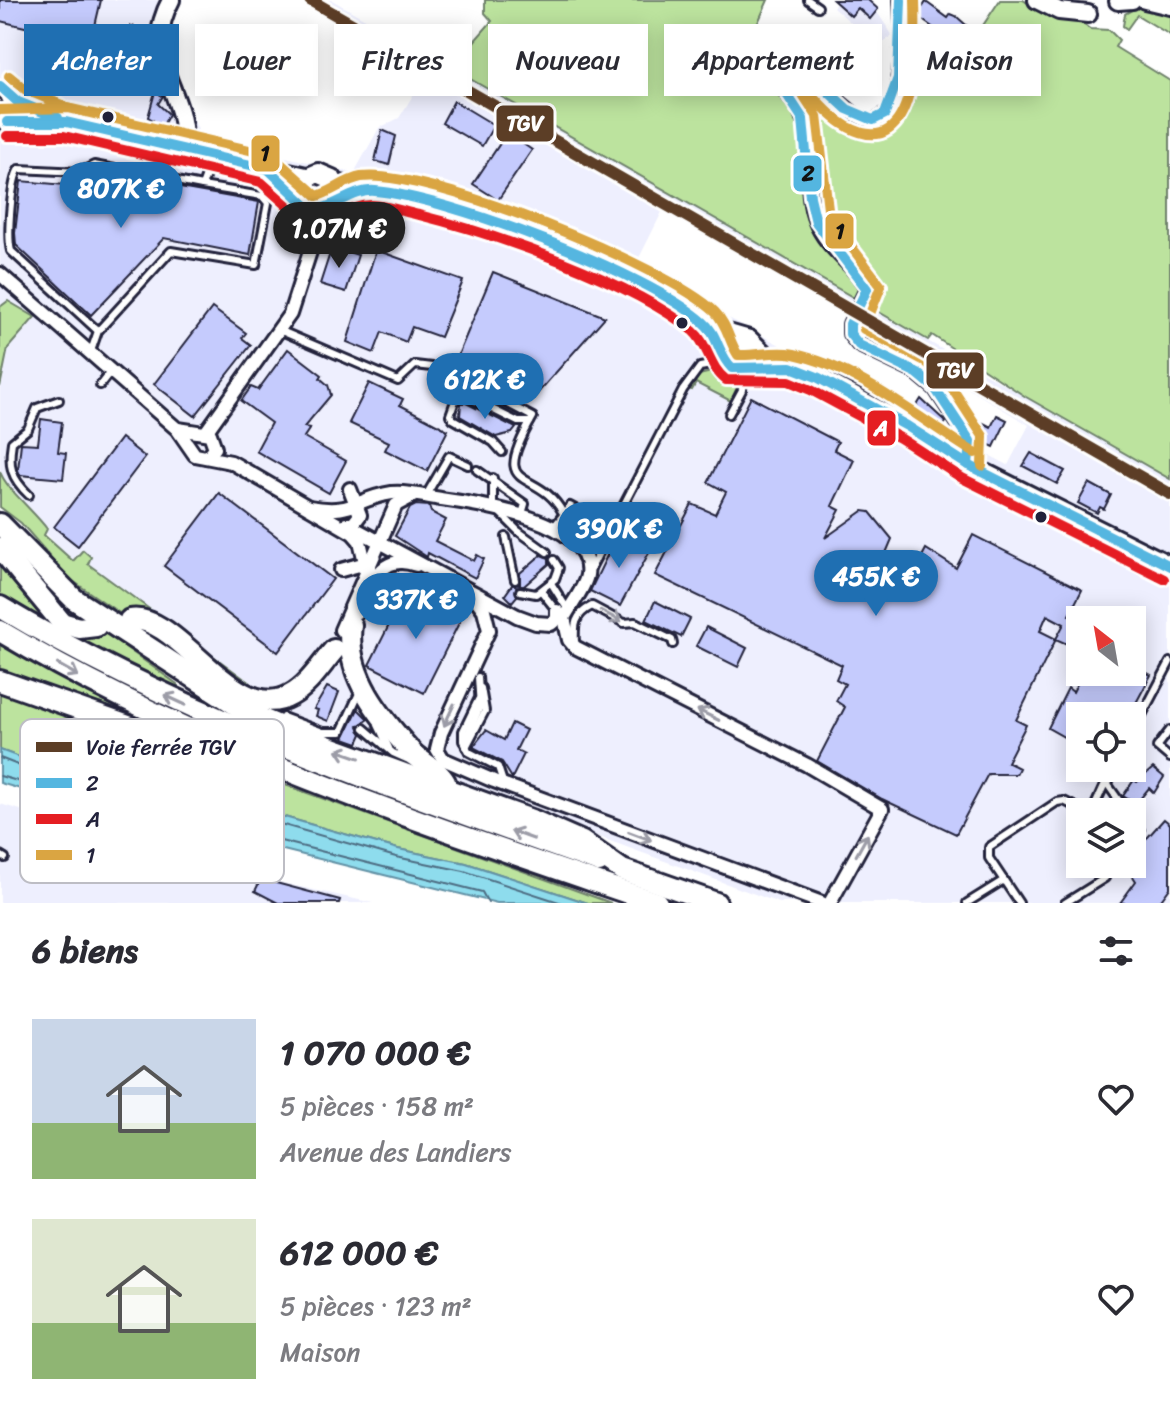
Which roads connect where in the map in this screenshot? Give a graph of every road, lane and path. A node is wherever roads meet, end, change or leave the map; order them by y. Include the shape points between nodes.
1 (171, 0) edge
2 (808, 0) edge
3 (901, 0) edge
4 (1067, 0) edge
5 (1145, 0) edge
6 (1042, 3) edge
7 (1166, 3) edge
8 (818, 7) dead end
9 (1088, 14) dead end
10 (5, 91) edge
11 (839, 96) edge
12 (841, 103) junction
13 (66, 122) junction
14 (2, 127) edge
15 (183, 149) junction
16 (213, 156) junction
17 (268, 169) junction
18 (306, 177) junction
19 (335, 184) junction
20 (202, 186) junction
21 (362, 190) junction
22 (316, 207) junction
23 (0, 274) edge
24 (0, 295) edge
25 (22, 295) junction
26 (707, 324) junction
27 (279, 330) junction
28 (98, 331) junction
29 (734, 338) junction
30 (755, 349) junction
31 (90, 354) junction
32 (724, 360) junction
33 (791, 367) junction
34 (110, 372) junction
35 (745, 373) junction
36 (100, 385) dead end
37 (59, 400) dead end
38 (729, 414) dead end
39 (530, 422) junction
40 (197, 436) junction
41 (215, 444) junction
42 (502, 452) dead end
43 (207, 457) junction
44 (231, 462) junction
45 (468, 465) dead end
46 (968, 465) junction
47 (477, 470) dead end
48 (493, 478) junction
49 (29, 495) dead end
50 (421, 496) junction
51 (357, 505) junction
52 (493, 506) junction
53 (309, 507) junction
54 (334, 511) junction
55 (0, 513) edge
56 (563, 513) junction
57 (522, 514) junction
58 (503, 518) junction
59 (614, 519) junction
60 (602, 521) junction
61 (0, 524) edge
62 (346, 524) junction
63 (503, 527) dead end
64 (552, 529) junction
65 (0, 532) edge
66 (608, 534) junction
67 (506, 537) dead end
68 (378, 539) junction
69 (0, 548) edge
70 (547, 552) dead end
71 (554, 560) dead end
72 (1170, 566) edge
73 (366, 567) junction
74 (341, 570) dead end
75 (45, 574) junction
76 (436, 574) junction
77 (587, 575) junction
78 (515, 580) dead end
79 (551, 583) junction
80 (520, 591) dead end
81 (541, 591) junction
82 (472, 594) junction
83 (364, 595) junction
84 (0, 607) edge
85 (560, 612) junction
86 (130, 620) dead end
87 (96, 626) dead end
88 (346, 628) junction
89 (0, 631) edge
90 (673, 644) dead end
91 (575, 647) junction
92 (1170, 662) edge
93 (0, 681) edge
94 (360, 690) junction
95 (215, 693) junction
96 (294, 698) junction
97 (1146, 707) edge
98 (257, 708) junction
99 (108, 719) edge
100 (165, 719) edge
101 (215, 719) edge
102 (261, 719) edge
103 (364, 728) dead end
104 (284, 729) edge
105 (1170, 730) edge
106 (465, 745) junction
107 (284, 747) edge
108 (391, 751) junction
109 (1170, 758) edge
110 (284, 767) edge
111 (432, 771) junction
112 (284, 778) edge
113 (504, 785) junction
114 (448, 788) junction
115 (370, 802) junction
116 (1066, 802) edge
117 (622, 870) junction
118 (1105, 878) edge
119 (1004, 880) junction
120 (657, 903) edge
121 (716, 903) edge
122 (822, 903) edge
123 (830, 903) edge
124 (967, 903) edge
125 (1019, 903) edge
126 (1065, 903) edge

1 - 15 street via 160,24 158,48 186,128
2 - 8 lane
3 - 12 street via 900,62 889,110 865,119
4 - 6 street
5 - 7 street
6 - 9 street
10 - 13 main road
10 - 14 main road via 13,106
11 - 12 lane
12 - 46 street via 796,60 786,56 775,63 775,77 803,118 814,217 835,253 867,289 850,334 859,345 917,373 935,388 970,441
13 - 14 main road
13 - 15 main road
15 - 16 main road
16 - 17 main road
16 - 20 lane
17 - 18 main road
17 - 22 main road
18 - 19 main road via 323,174
18 - 22 main road via 298,189
19 - 21 main road
19 - 22 main road via 337,194
20 - 28 lane via 262,196 268,203 256,265 171,251
20 - 28 lane via 94,165 80,172 19,169 13,178 11,251
21 - 22 main road
21 - 26 main road via 457,210 561,247 643,284
22 - 27 street via 312,249 297,297
23 - 25 street
24 - 25 street
25 - 31 street
26 - 29 main road
26 - 32 main road
27 - 39 lane via 398,381 415,365 440,368 533,417
27 - 40 street
28 - 31 lane
29 - 30 main road via 749,340
29 - 32 main road via 725,346
30 - 33 main road
30 - 35 main road
31 - 34 street
32 - 35 main road
32 - 59 lane via 700,367 683,390
33 - 35 main road
33 - 46 main road via 863,402
34 - 36 lane
34 - 40 street via 177,429
35 - 38 lane
37 - 49 lane via 37,408 28,429 12,442 14,480
39 - 42 lane via 518,422 466,396 456,398 453,419
39 - 56 lane via 512,460 522,480 557,502
40 - 41 street
40 - 43 street via 195,455
41 - 43 street
41 - 44 street
43 - 44 street
44 - 53 street
45 - 50 lane via 449,456
46 - 72 main road
47 - 48 lane
48 - 52 lane
48 - 57 lane via 525,504
50 - 51 street via 393,493
50 - 52 street
50 - 68 street via 396,505
51 - 54 street
51 - 54 street via 347,493
51 - 62 street via 359,519
52 - 57 street
52 - 58 lane
53 - 54 street
53 - 62 street
53 - 73 street via 357,536
55 - 75 highway via 40,557
56 - 60 lane via 570,506
56 - 64 lane
57 - 64 street
58 - 63 lane
58 - 70 lane
59 - 60 lane
59 - 66 lane
60 - 66 lane
61 - 75 highway
62 - 68 street
64 - 77 street via 573,540 583,553
65 - 75 highway
66 - 77 lane
67 - 78 lane
68 - 73 street
68 - 76 street
69 - 87 highway via 62,623
71 - 79 lane via 559,568
73 - 74 street
73 - 83 street via 372,572
73 - 88 street
75 - 95 highway
76 - 82 street
76 - 83 street via 408,562 393,563 378,573
77 - 85 street
79 - 81 lane
79 - 85 lane
80 - 81 lane via 531,596
81 - 85 lane
82 - 85 street via 536,623 555,622
82 -> 113 street via 484,610 489,630 437,749 451,763
83 - 88 street
101 -> 84 highway via 99,664
85 - 91 street
86 - 96 highway via 150,622 246,695
88 - 94 highway
88 - 96 highway via 319,682
89 -> 100 highway
91 -> 90 lane via 574,622 592,606 624,623 657,631
123 -> 91 street via 882,809
92 - 97 lane
93 - 99 highway
94 - 98 lane via 341,732 323,732
94 - 108 lane
94 - 111 highway
95 - 98 highway
102 -> 95 highway
96 - 98 highway
103 - 108 lane
114 -> 104 highway
105 - 109 lane via 1157,747
106 - 106 lane via 485,711 478,677 480,707
106 - 113 lane via 498,767
117 -> 107 highway
108 - 111 lane
110 -> 115 highway
111 - 114 highway
112 - 115 highway
113 -> 122 street
114 - 117 highway via 582,842
115 - 120 highway
116 - 119 lane via 1057,802 996,840 988,853
117 - 121 highway
118 - 126 lane
119 - 124 lane
119 - 125 lane

